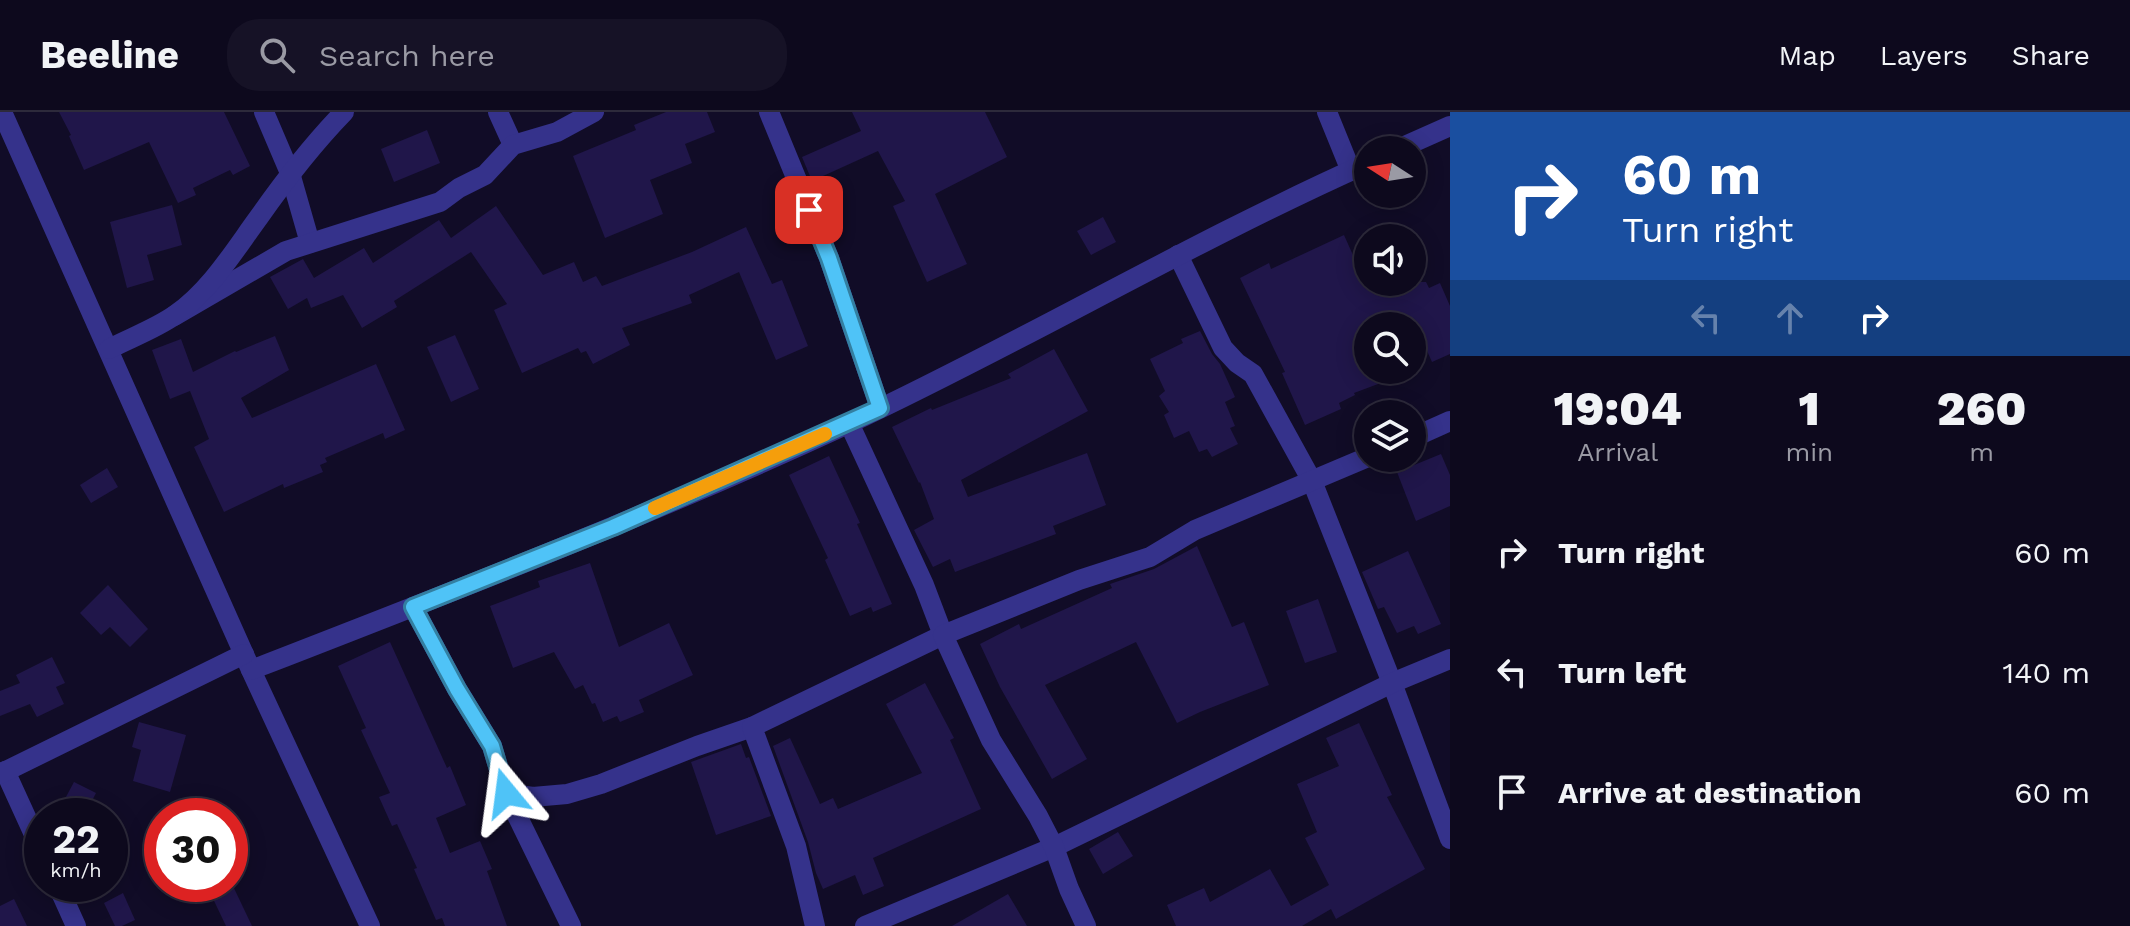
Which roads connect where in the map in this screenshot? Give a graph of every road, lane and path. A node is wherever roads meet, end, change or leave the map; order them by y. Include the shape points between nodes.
1 (2, 112) edge
2 (264, 112) edge
3 (344, 112) edge
4 (498, 112) edge
5 (594, 112) edge
6 (769, 112) edge
7 (1327, 112) edge
8 (1450, 126) edge
9 (1426, 137) edge
10 (513, 145) junction
11 (1354, 158) edge
12 (1354, 169) edge
13 (290, 173) junction
14 (310, 243) junction
15 (1178, 255) junction
16 (174, 316) junction
17 (109, 349) junction
18 (880, 408) junction
19 (1450, 421) edge
20 (849, 423) junction
21 (1426, 432) edge
22 (1354, 463) edge
23 (1312, 481) junction
24 (413, 607) junction
25 (943, 635) junction
26 (1450, 659) edge
27 (247, 662) junction
28 (1392, 683) junction
29 (752, 727) junction
30 (2, 772) edge
31 (506, 793) junction
32 (24, 816) edge
33 (1450, 839) edge
34 (1054, 847) junction
35 (65, 902) edge
36 (76, 926) edge
37 (370, 926) edge
38 (571, 926) edge
39 (815, 926) edge
40 (865, 926) edge
41 (1086, 926) edge

1 - 17 street
2 - 13 street
3 - 13 street
4 - 10 street
5 - 10 street via 557,132
6 - 18 street via 829,258
7 - 11 street
8 - 9 street
10 - 14 street via 485,175 440,202
12 - 15 street
13 - 14 street
13 - 16 street via 221,269
14 - 16 street via 286,251
15 - 18 street
15 - 23 street via 1223,348 1253,374
16 - 17 street
17 - 27 street
18 - 20 street
19 - 21 street
20 - 24 street via 613,527
20 - 25 street
22 - 23 street
23 - 25 street via 1195,530 1150,557
23 - 28 street
24 - 27 street
24 - 31 street via 492,746
25 - 29 street
25 - 34 street via 991,740
26 - 28 street
27 - 30 street
27 - 37 street
28 - 33 street
28 - 34 street
29 - 31 street via 567,794
29 - 39 street via 796,846
30 - 32 street
31 - 38 street
34 - 40 street
34 - 41 street
35 - 36 street

